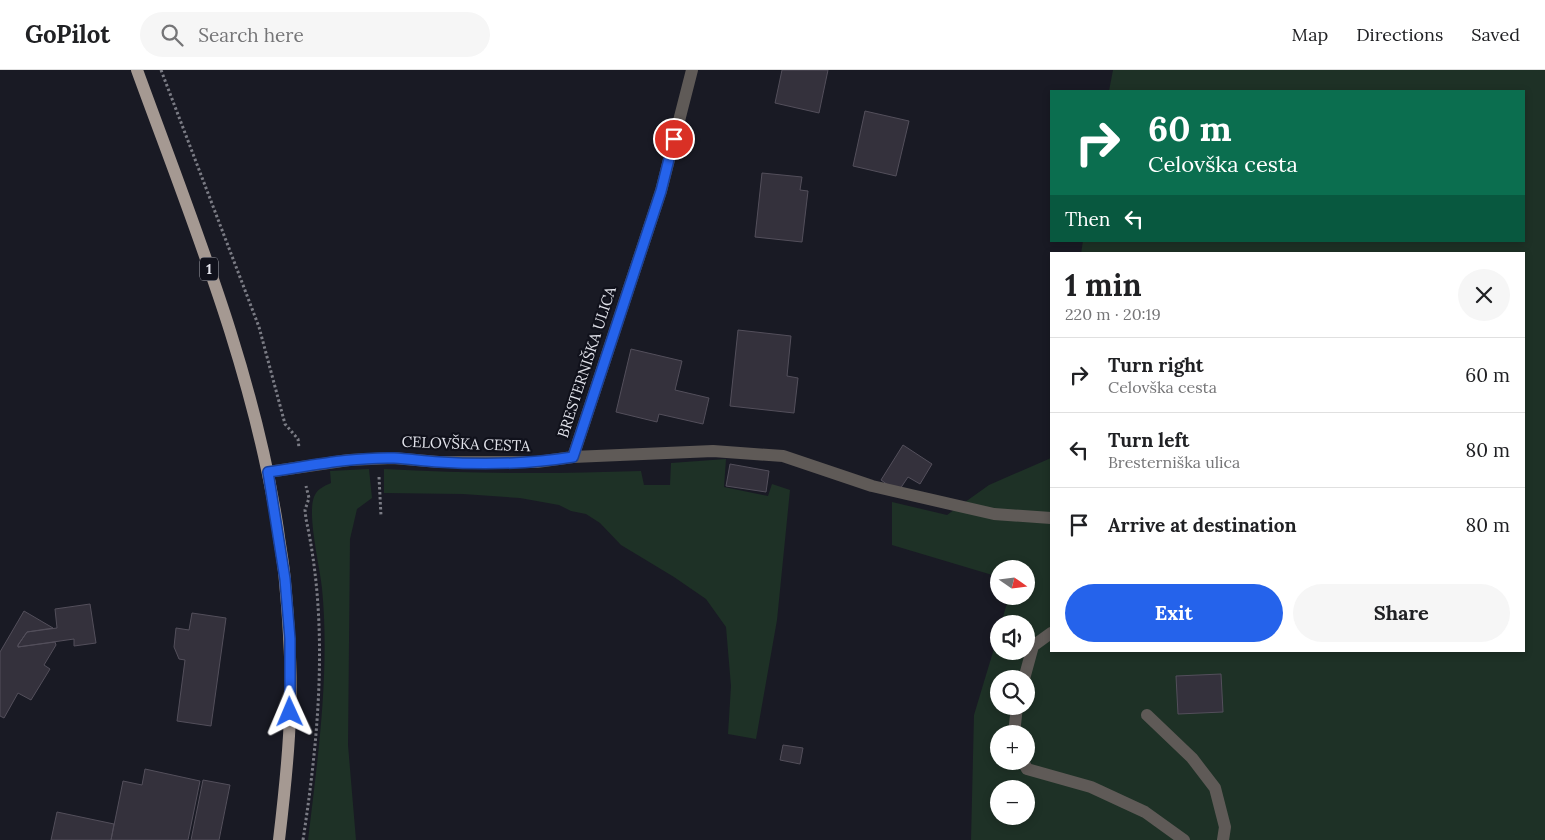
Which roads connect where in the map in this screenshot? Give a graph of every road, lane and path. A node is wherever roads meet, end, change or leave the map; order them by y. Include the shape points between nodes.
1 (137, 70) edge
2 (161, 70) edge
3 (692, 70) edge
4 (298, 439) dead end
5 (573, 457) junction
6 (378, 459) junction
7 (268, 472) junction
8 (308, 498) dead end
9 (380, 516) dead end
10 (1050, 518) edge
11 (1050, 634) edge
12 (1026, 670) edge
13 (1147, 715) dead end
14 (1031, 770) edge
15 (278, 840) edge
16 (303, 840) edge
17 (1184, 840) edge
18 (1223, 840) edge

1 - 7 main road, 1 via 224,308
2 - 4 path via 259,327 285,424
3 - 5 street, BRESTERNIŠKA ULICA via 661,191
5 - 6 street, CELOVŠKA CESTA via 502,463
5 - 10 street, BRESTERNIŠKA ULICA via 713,451 783,456 872,486 994,514
6 - 7 street, CELOVŠKA CESTA
6 - 9 path
7 - 15 main road, 1 via 285,579 290,639 290,712
8 - 16 path via 305,510 317,587 320,665
11 - 12 street via 1033,646
13 - 18 street via 1192,758 1214,788 1225,827
14 - 17 street via 1091,787 1145,812

